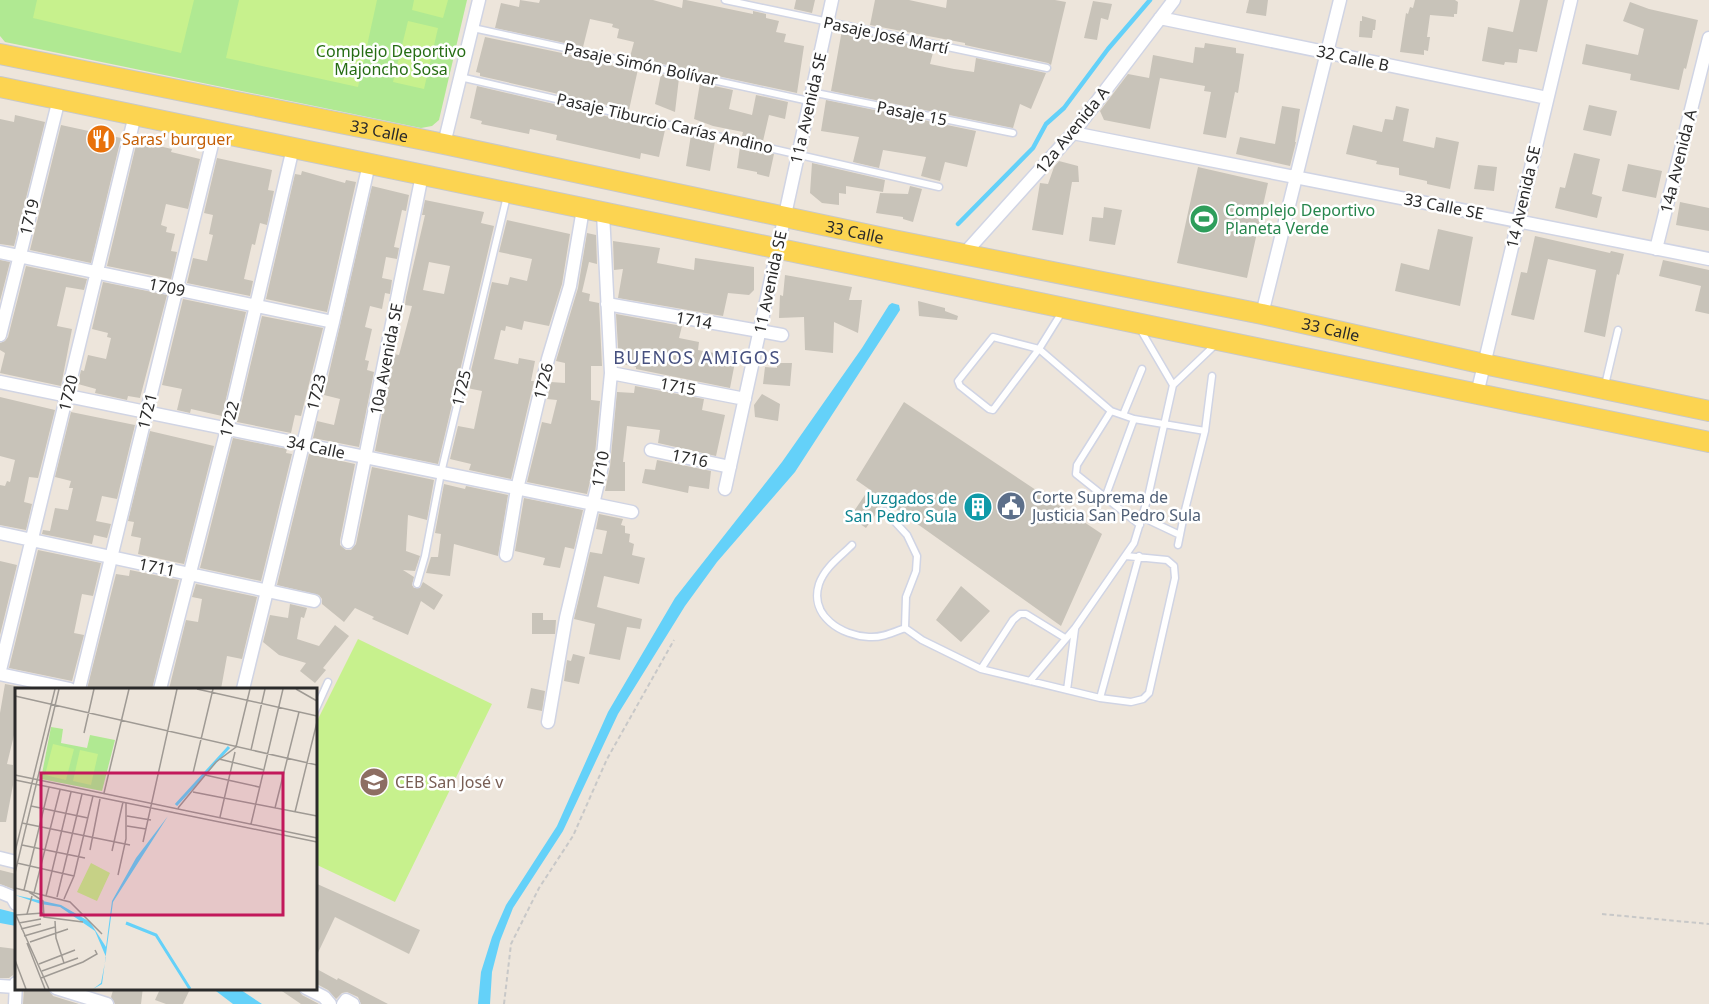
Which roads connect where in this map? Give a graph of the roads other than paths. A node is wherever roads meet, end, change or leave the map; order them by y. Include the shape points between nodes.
1 (479, 0) edge
2 (725, 0) edge
3 (832, 0) edge
4 (1174, 0) edge
5 (1340, 0) edge
6 (1570, 0) edge
7 (1160, 18) junction
8 (827, 22) junction
9 (472, 28) junction
10 (1709, 38) edge
11 (1327, 52) junction
12 (0, 54) edge
13 (1047, 68) dead end
14 (460, 77) junction
15 (0, 87) edge
16 (810, 97) junction
17 (1547, 98) junction
18 (59, 99) junction
19 (135, 115) junction
20 (215, 132) junction
21 (1073, 132) junction
22 (1012, 133) dead end
23 (444, 144) junction
24 (293, 148) junction
25 (797, 153) junction
26 (369, 164) junction
27 (422, 175) junction
28 (1296, 177) junction
29 (939, 187) dead end
30 (508, 193) junction
31 (584, 208) junction
32 (603, 213) junction
33 (783, 216) junction
34 (1518, 221) junction
35 (777, 249) junction
36 (1656, 249) junction
37 (0, 252) edge
38 (964, 254) junction
39 (19, 256) junction
40 (1709, 259) edge
41 (97, 272) junction
42 (177, 289) junction
43 (607, 304) junction
44 (257, 306) junction
45 (1064, 309) junction
46 (1262, 314) junction
47 (333, 322) junction
48 (1137, 324) junction
49 (1618, 330) dead end
50 (759, 332) junction
51 (0, 335) edge
52 (782, 335) dead end
53 (1219, 342) junction
54 (1039, 350) junction
55 (1485, 364) junction
56 (1142, 369) dead end
57 (611, 373) junction
58 (1212, 376) dead end
59 (0, 382) edge
60 (1173, 385) junction
61 (1604, 389) junction
62 (1477, 394) junction
63 (67, 396) junction
64 (745, 399) junction
65 (1111, 411) junction
66 (1709, 411) edge
67 (147, 412) junction
68 (1123, 415) junction
69 (1134, 419) junction
70 (1165, 425) junction
71 (226, 429) junction
72 (1205, 431) junction
73 (1709, 442) edge
74 (303, 445) junction
75 (651, 450) dead end
76 (366, 458) junction
77 (730, 467) junction
78 (441, 473) junction
79 (517, 489) junction
80 (725, 489) dead end
81 (1105, 498) junction
82 (593, 504) junction
83 (885, 511) dead end
84 (632, 512) dead end
85 (1142, 517) junction
86 (1140, 525) junction
87 (0, 533) edge
88 (1180, 535) junction
89 (32, 540) junction
90 (348, 542) dead end
91 (852, 544) dead end
92 (1178, 545) dead end
93 (506, 555) dead end
94 (1126, 556) junction
95 (1139, 556) junction
96 (111, 557) junction
97 (190, 574) junction
98 (417, 584) dead end
99 (268, 591) junction
100 (314, 601) dead end
101 (905, 628) junction
102 (1075, 628) junction
103 (1065, 638) junction
104 (981, 669) junction
105 (0, 672) edge
106 (1030, 681) junction
107 (328, 682) dead end
108 (66, 688) edge
109 (79, 688) edge
110 (160, 688) edge
111 (243, 688) edge
112 (1067, 690) junction
113 (1100, 698) junction
114 (316, 709) edge
115 (548, 722) dead end
116 (0, 858) edge
117 (15, 862) edge
118 (0, 892) edge
119 (15, 902) edge
120 (15, 985) edge
121 (0, 986) edge
122 (16, 989) edge
123 (62, 989) edge
124 (310, 989) edge
125 (15, 1004) edge
126 (106, 1004) edge
127 (330, 1004) edge
128 (344, 1004) edge
129 (353, 1004) edge

1 - 9 street
2 - 8 lane, Pasaje José Martí
3 - 8 street, 11a Avenida SE
4 - 7 street, 12a Avenida A
5 - 11 street
6 - 17 street, 14 Avenida SE
7 - 11 street, 32 Calle B
7 - 21 street, 12a Avenida A
8 - 13 lane, Pasaje José Martí
8 - 16 street, 11a Avenida SE
9 - 14 street
9 - 16 lane, Pasaje Simón Bolívar
10 - 36 street, 14a Avenida A
11 - 17 street, 32 Calle B
11 - 28 street
12 - 23 main road, 33 Calle
14 - 23 street
14 - 25 lane, Pasaje Tiburcio Carías Andino
15 - 18 main road, 33 Calle
16 - 22 lane, Pasaje 15
16 - 25 street, 11a Avenida SE
17 - 34 street, 14 Avenida SE
18 - 19 main road, 33 Calle
18 - 39 street, 1719
19 - 20 main road, 33 Calle
19 - 41 street, 1720
20 - 24 main road, 33 Calle
20 - 42 street, 1721
21 - 28 street, 33 Calle SE
21 - 38 street, 12a Avenida A
23 - 33 main road, 33 Calle
24 - 26 main road, 33 Calle
24 - 44 street, 1722
25 - 29 lane, Pasaje Tiburcio Carías Andino
25 - 33 street, 11a Avenida SE
26 - 27 main road, 33 Calle
26 - 47 street, 1723
27 - 30 main road, 33 Calle
27 - 76 street, 10a Avenida SE
28 - 34 street, 33 Calle SE
28 - 46 street
30 - 31 main road, 33 Calle
30 - 78 lane, 1725
31 - 32 main road, 33 Calle
31 - 79 street, 1726 via 570,286
32 - 35 main road, 33 Calle
32 - 43 street, 1710
33 - 35 street, 11 Avenida SE
33 - 38 main road, 33 Calle
34 - 36 street, 33 Calle SE
34 - 55 street, 14 Avenida SE
35 - 45 main road, 33 Calle
35 - 50 street, 11 Avenida SE
36 - 40 street, 33 Calle SE
37 - 39 street, 1709
38 - 46 main road, 33 Calle
39 - 41 street, 1709
39 - 51 street, 1719
41 - 42 street, 1709
41 - 63 street, 1720
42 - 44 street, 1709
42 - 67 street, 1721
43 - 50 street, 1714
43 - 57 street, 1710
44 - 47 street, 1709
44 - 71 street, 1722
45 - 48 main road, 33 Calle
45 - 54 lane
46 - 55 main road, 33 Calle
47 - 74 street, 1723
48 - 53 main road, 33 Calle
48 - 60 lane
49 - 61 lane
50 - 52 street, 1714
50 - 64 street, 11 Avenida SE
53 - 60 lane
53 - 62 main road, 33 Calle
54 - 54 lane via 993,410 960,386 960,377 993,337
54 - 65 lane
55 - 61 main road, 33 Calle
55 - 62 street, 14 Avenida SE
56 - 68 lane
57 - 64 street, 1715
57 - 82 street, 1710 via 602,466
58 - 72 lane
59 - 63 street, 34 Calle
60 - 70 lane
61 - 66 main road, 33 Calle
62 - 73 main road, 33 Calle
63 - 67 street, 34 Calle
63 - 89 street, 1720
64 - 77 street, 11 Avenida SE
65 - 68 lane
65 - 81 lane via 1075,470
67 - 71 street, 34 Calle
67 - 96 street, 1721
68 - 69 lane
69 - 70 lane
69 - 81 lane
70 - 72 lane
70 - 85 lane
71 - 74 street, 34 Calle
71 - 97 street, 1722
72 - 88 lane
74 - 76 street, 34 Calle
74 - 99 street, 1723
75 - 77 street, 1716
76 - 78 street, 34 Calle
76 - 90 street, 10a Avenida SE
77 - 80 street, 11 Avenida SE
78 - 79 street, 34 Calle
78 - 98 lane, 1725
79 - 82 street, 34 Calle
79 - 93 street, 1726
81 - 86 lane
82 - 84 street, 34 Calle
82 - 115 street, 1710 via 566,618
83 - 101 lane via 907,535 917,556 906,597
85 - 86 lane
85 - 88 lane
86 - 94 lane
87 - 89 street, 1711
88 - 92 lane
89 - 96 street, 1711
89 - 105 street, 1720
91 - 101 lane via 826,570 819,586 818,604 824,617 836,627 870,637
94 - 95 lane
94 - 102 lane
95 - 113 lane
95 - 113 lane via 1167,560 1174,566 1176,578 1149,693 1131,702
96 - 97 street, 1711
96 - 109 street, 1721
97 - 99 street, 1711
97 - 110 street, 1722
99 - 100 street, 1711
99 - 111 street, 1723
101 - 104 lane
102 - 103 lane
102 - 112 lane
103 - 104 lane via 1020,614
103 - 106 lane
104 - 106 lane
105 - 108 street
106 - 112 lane
107 - 114 lane
112 - 113 lane
116 - 117 street
118 - 119 street
120 - 121 street
122 - 125 street
123 - 126 street
124 - 127 street
128 - 129 street via 346,1000

